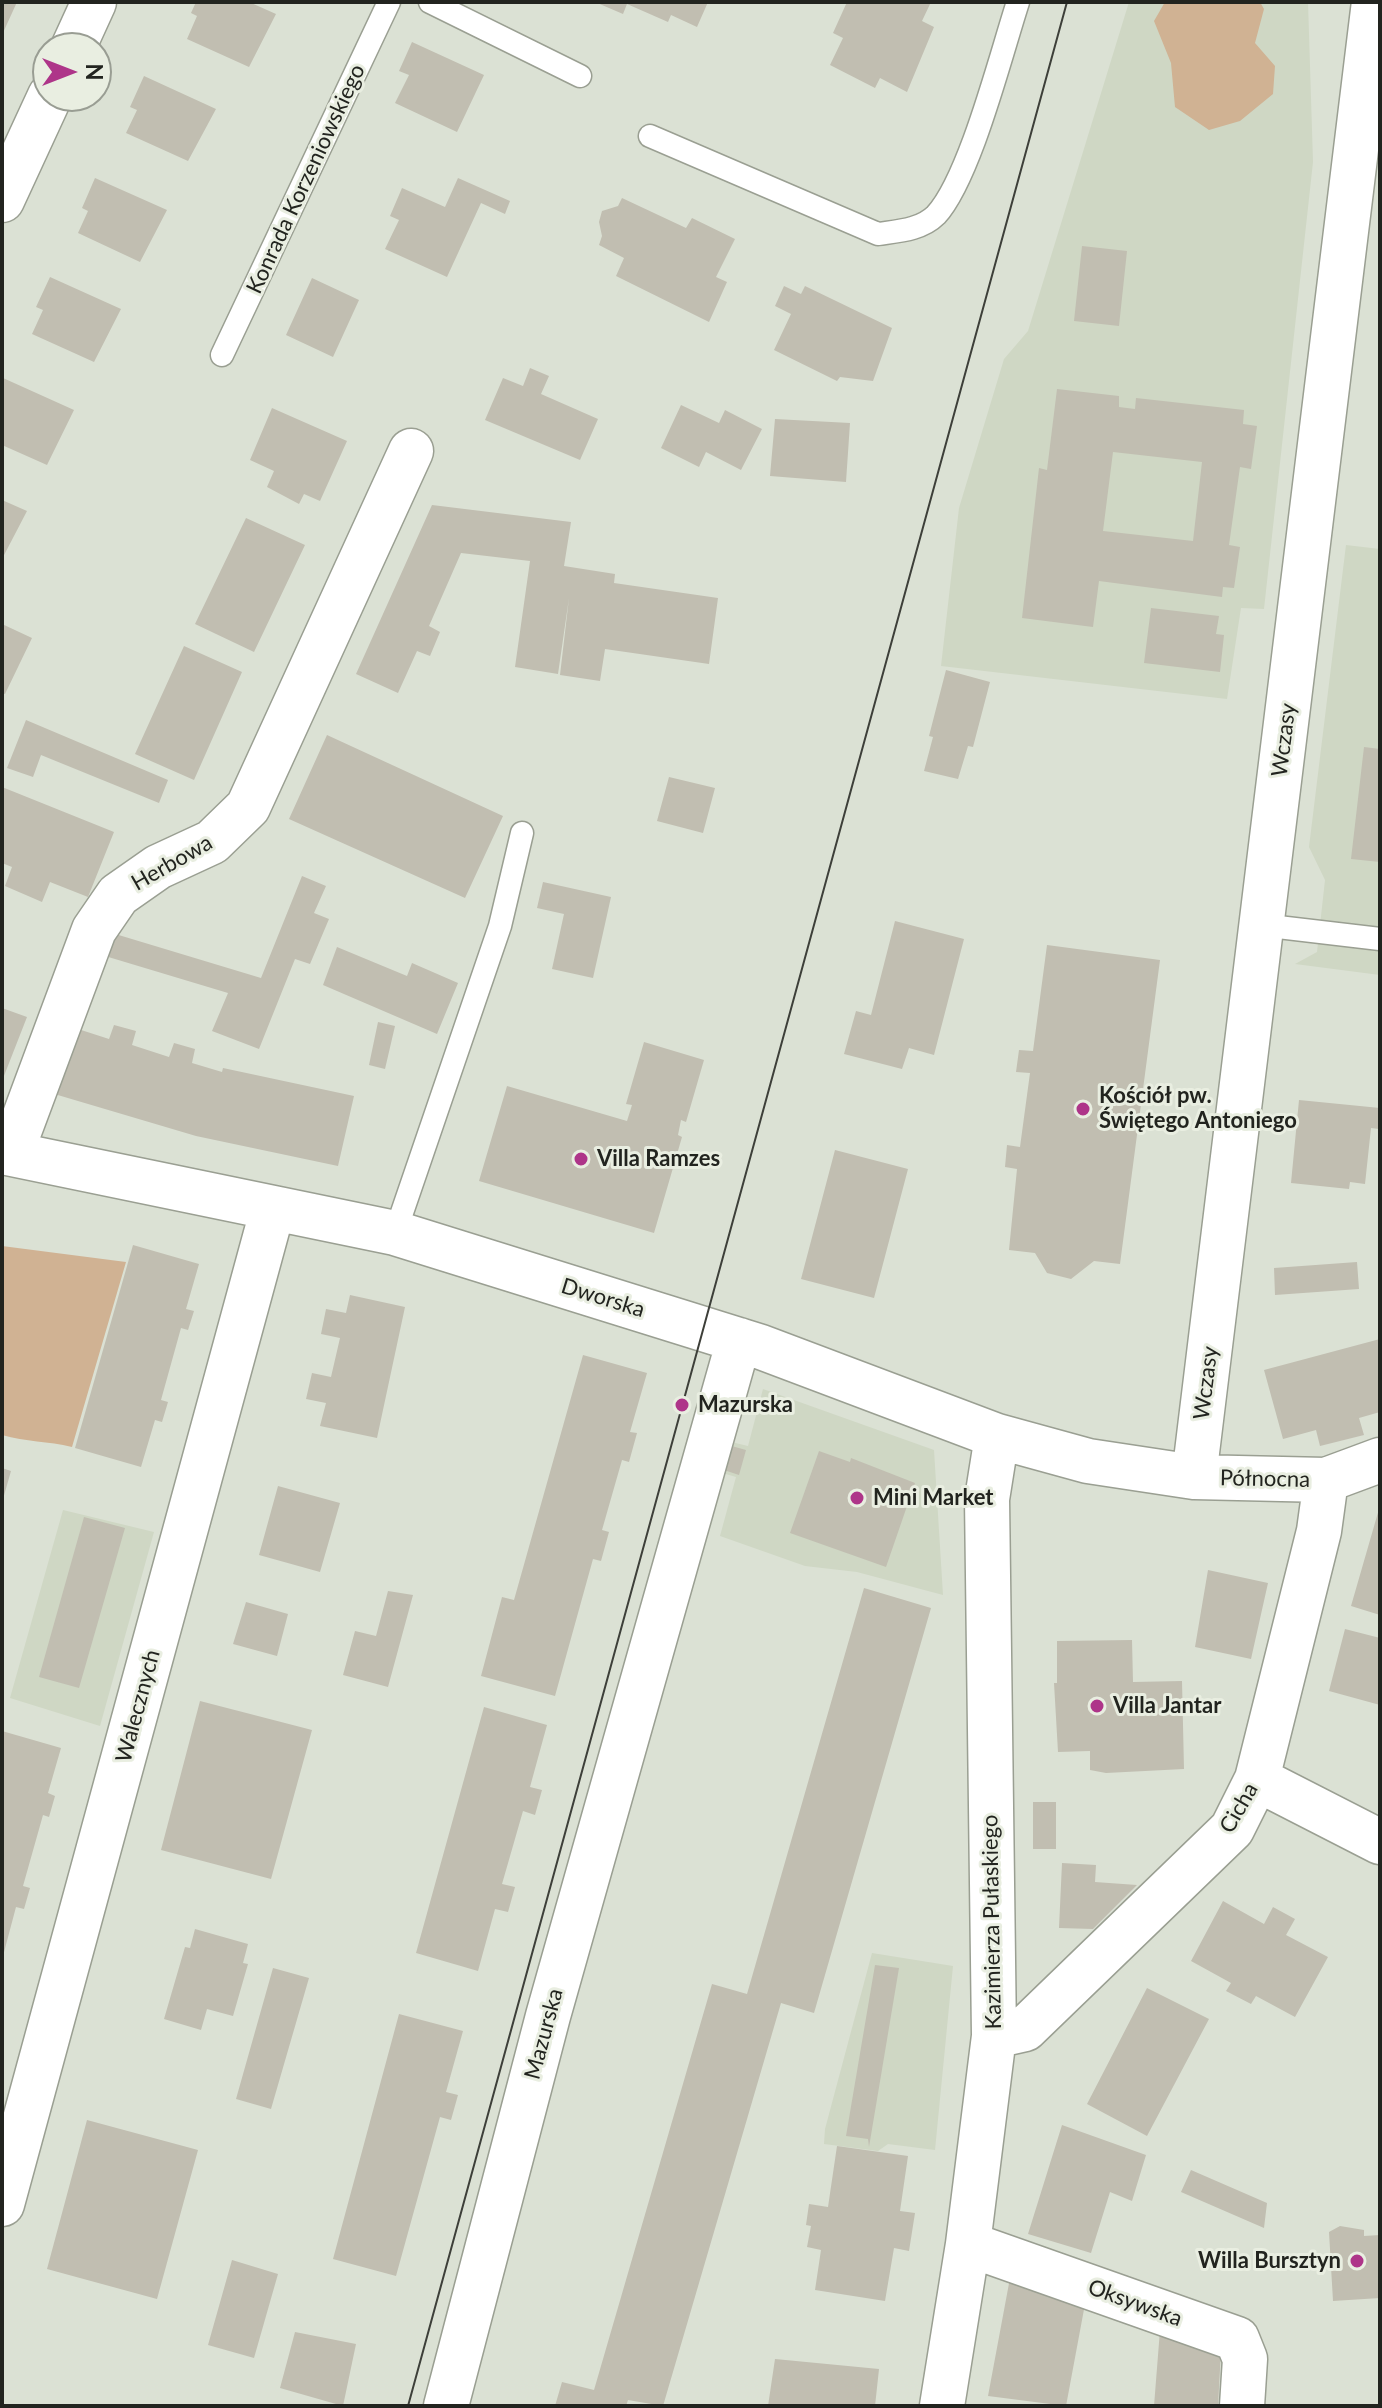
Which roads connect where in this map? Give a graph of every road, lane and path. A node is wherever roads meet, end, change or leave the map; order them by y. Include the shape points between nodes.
1 (94, 2) edge
2 (389, 2) edge
3 (430, 2) edge
4 (1018, 2) edge
5 (1374, 2) edge
6 (80, 32) edge
7 (580, 76) dead end
8 (43, 112) edge
9 (650, 136) dead end
10 (2, 200) edge
11 (222, 355) dead end
12 (411, 451) dead end
13 (522, 833) dead end
14 (1261, 925) junction
15 (1380, 939) edge
16 (6, 1152) edge
17 (273, 1208) junction
18 (395, 1233) junction
19 (739, 1340) junction
20 (997, 1436) junction
21 (1380, 1460) edge
22 (1194, 1477) junction
23 (1326, 1480) junction
24 (1257, 1779) junction
25 (1380, 1842) edge
26 (994, 2036) junction
27 (2, 2204) edge
28 (968, 2244) junction
29 (446, 2406) edge
30 (942, 2406) edge
31 (1242, 2406) edge

1 - 6 street
2 - 11 lane, Konrada Korzeniowskiego
3 - 7 lane
4 - 9 lane via 959,178 935,216 912,230 878,234
5 - 14 street, Wczasy
8 - 10 street
12 - 16 street, Herbowa via 248,807 212,842 158,867 118,895 94,930
13 - 18 lane via 500,926
14 - 15 lane
14 - 22 street, Wczasy
16 - 17 street, Dworska
17 - 18 street, Dworska
17 - 27 street, Walecznych
18 - 19 street, Dworska
19 - 20 street, Dworska
19 - 29 street, Mazurska via 548,2016
20 - 22 street, Dworska via 1088,1461
20 - 26 street, Kazimierza Pułaskiego via 987,1499
21 - 23 street, Północna
22 - 23 street, Północna
23 - 24 street, Cicha via 1319,1531
24 - 25 street
24 - 26 street, Cicha via 1232,1829 1025,2029
26 - 28 street, Kazimierza Pułaskiego
28 - 30 street, Kazimierza Pułaskiego
28 - 31 street, Oksywska via 1237,2339 1245,2359

